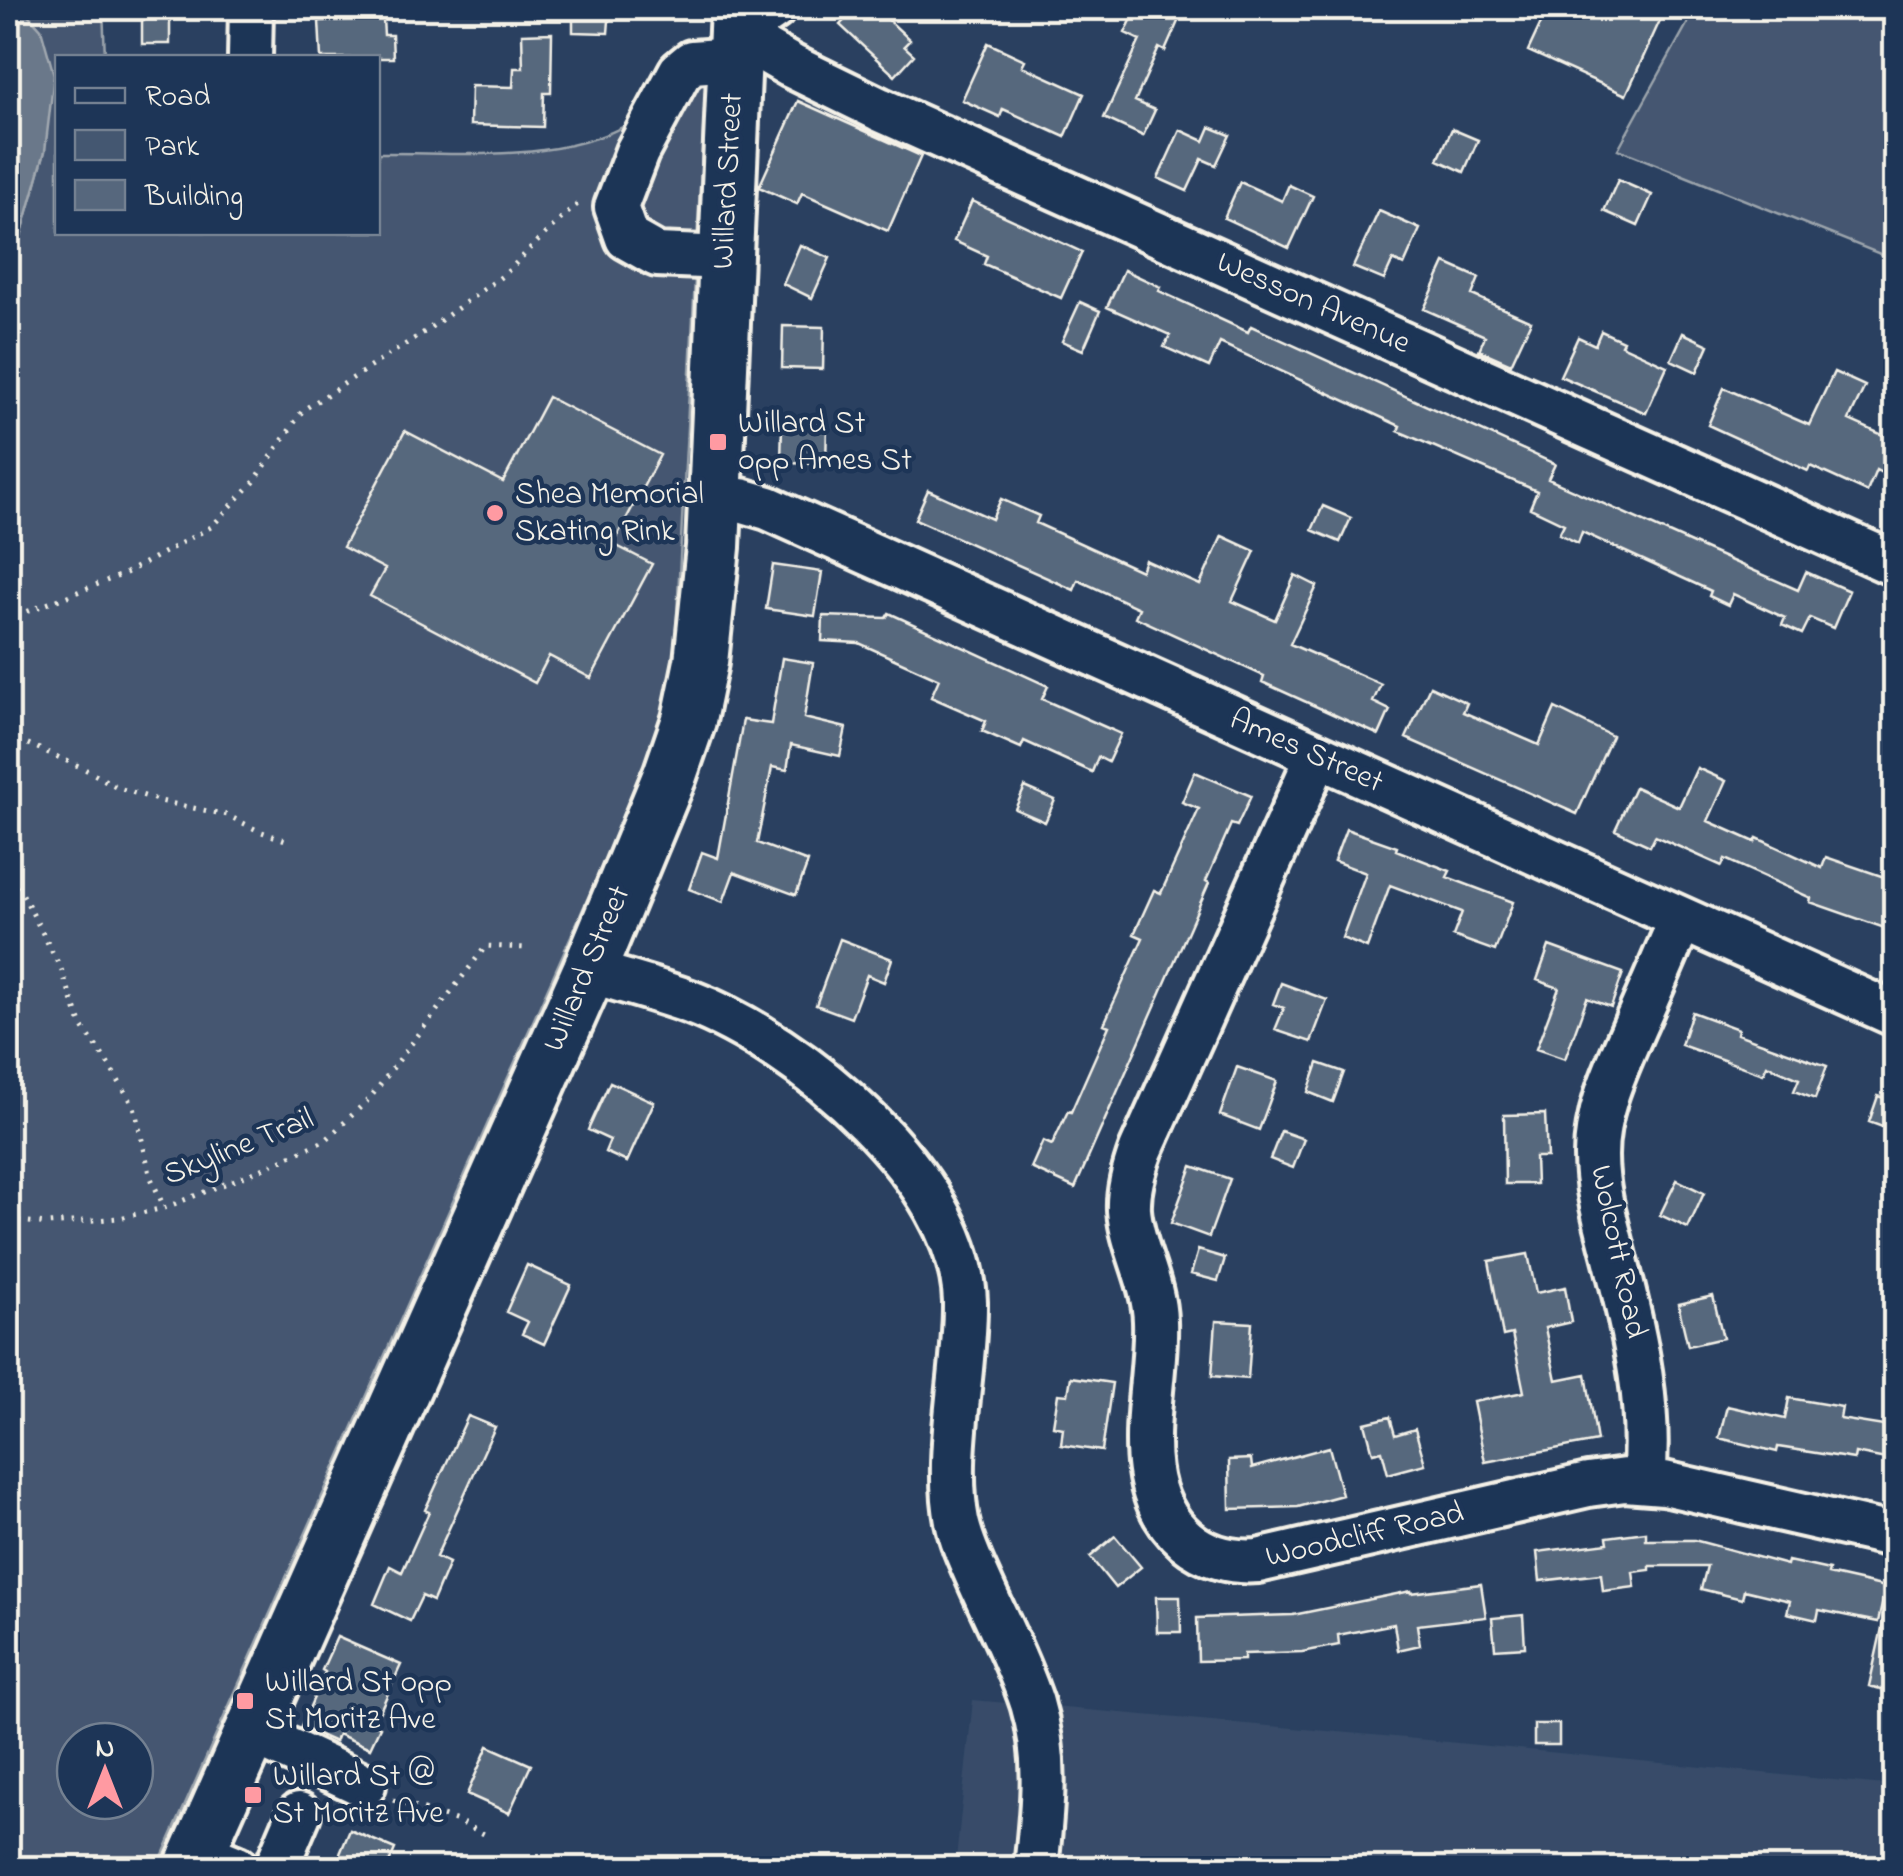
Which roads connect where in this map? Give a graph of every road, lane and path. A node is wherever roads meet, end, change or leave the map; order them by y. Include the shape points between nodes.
1 (250, 8) edge
2 (745, 27) edge
3 (250, 55) edge
4 (592, 192) dead end
5 (725, 258) junction
6 (715, 496) junction
7 (1896, 565) edge
8 (8, 619) edge
9 (8, 737) edge
10 (1317, 757) junction
11 (288, 841) dead end
12 (8, 880) edge
13 (1682, 919) junction
14 (527, 948) dead end
15 (589, 971) junction
16 (1896, 1015) edge
17 (164, 1208) junction
18 (8, 1220) edge
19 (1644, 1480) junction
20 (1896, 1536) edge
21 (251, 1732) junction
22 (364, 1786) joint
23 (299, 1814) dead end
24 (486, 1835) dead end
25 (209, 1863) edge
26 (276, 1868) edge
27 (1036, 1868) edge

1 - 3 street
2 - 5 main road, Willard Street
2 - 5 street via 680,72 616,206 627,238 656,255
2 - 7 street, Wesson Avenue via 819,80 897,118
4 - 8 path via 506,274 303,410 254,482 210,527 124,574
5 - 6 main road, Willard Street
6 - 10 street, Ames Street via 768,508
6 - 15 main road, Willard Street via 703,647 689,720
9 - 11 path via 119,788 228,815
10 - 13 street, Ames Street
10 - 19 street, Woodcliff Road via 1132,1181 1132,1228 1156,1321 1149,1459 1162,1507 1191,1544 1246,1562 1588,1485
12 - 17 path, Skyline Trail via 21,891 61,968 82,1026 134,1106
13 - 16 street, Ames Street
13 - 19 street, Wolcott Road via 1612,1079 1597,1138 1601,1202 1644,1386
14 - 17 path, Skyline Trail via 486,946 370,1098 326,1140
15 - 21 main road, Willard Street
15 - 27 street via 692,1003 812,1073 879,1133 944,1224 960,1264 964,1300 955,1509 1036,1721 1044,1780
17 - 18 path via 48,1224
19 - 20 street, Woodcliff Road
21 - 22 street
21 - 25 main road, Willard Street
22 - 24 path
23 - 26 street

